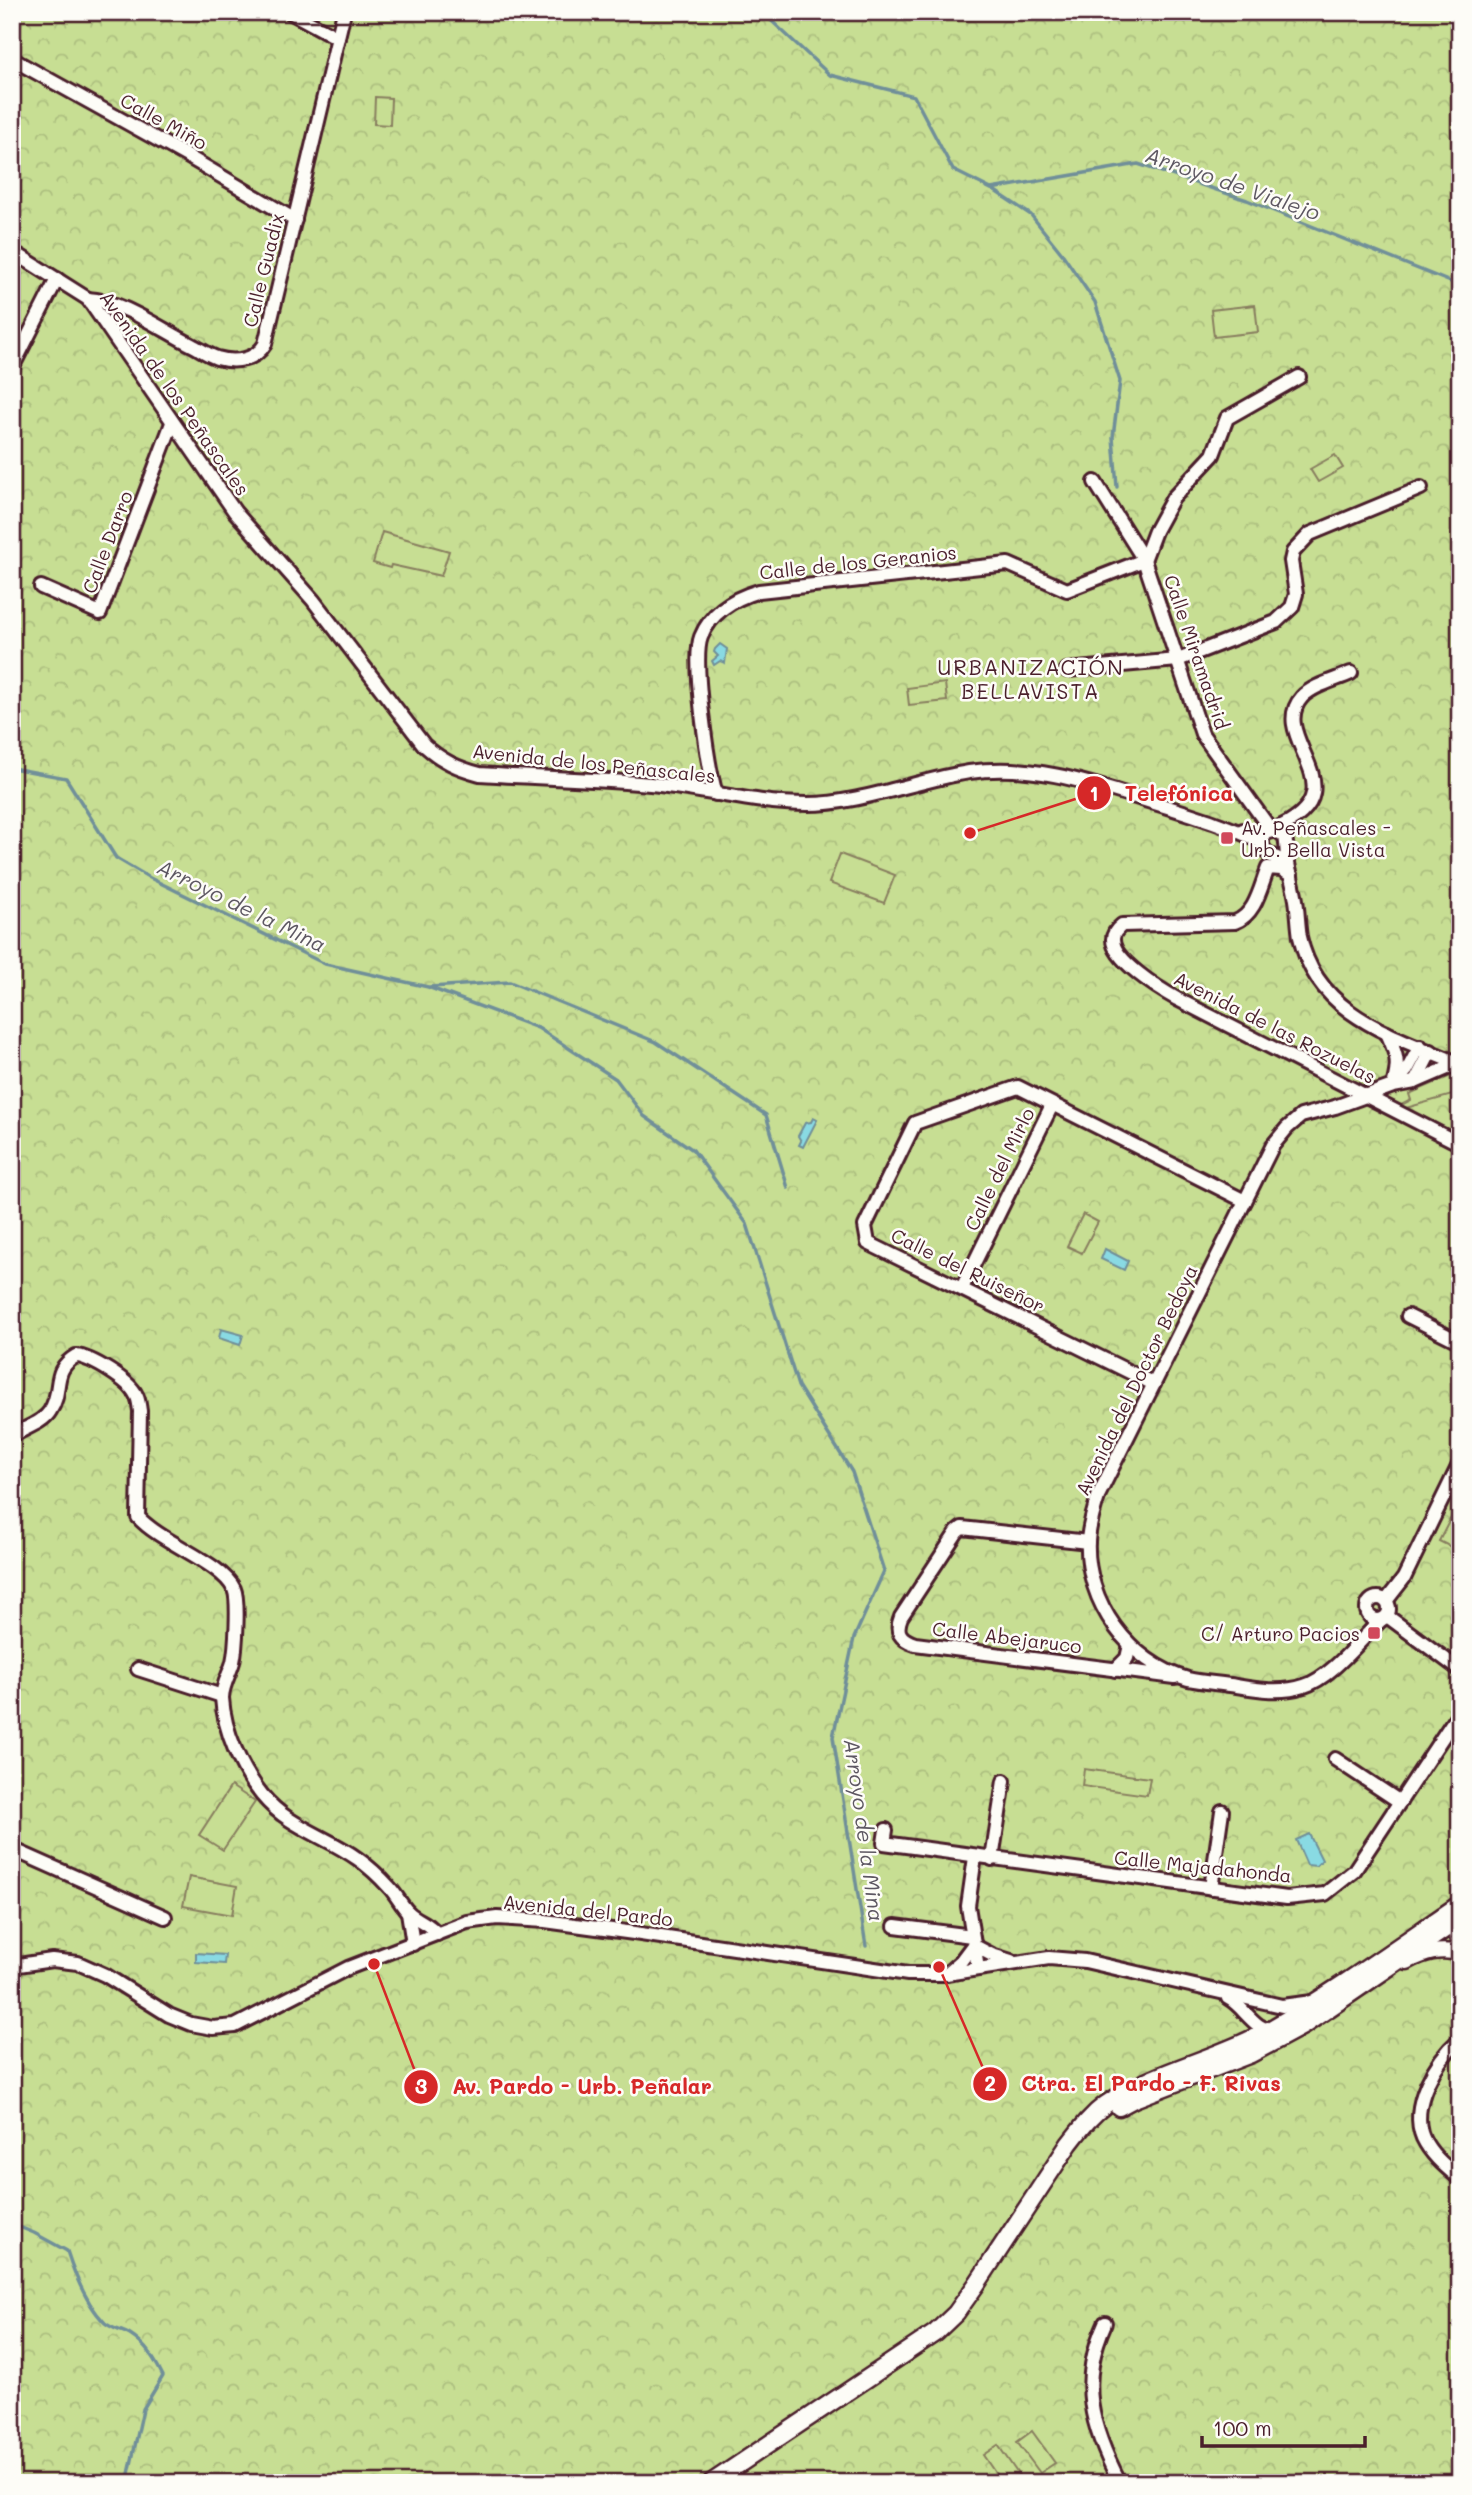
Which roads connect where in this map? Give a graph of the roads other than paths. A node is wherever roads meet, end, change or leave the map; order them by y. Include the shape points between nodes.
1 (290, 12) edge
2 (344, 12) edge
3 (338, 38) junction
4 (12, 59) edge
5 (295, 220) junction
6 (12, 251) edge
7 (57, 279) junction
8 (88, 299) junction
9 (12, 368) edge
10 (1299, 377) dead end
11 (172, 423) junction
12 (1095, 482) dead end
13 (1421, 488) dead end
14 (1144, 560) junction
15 (41, 587) dead end
16 (1178, 660) junction
17 (1067, 670) dead end
18 (1351, 673) dead end
19 (716, 794) junction
20 (1274, 836) junction
21 (1274, 855) junction
22 (1268, 868) junction
23 (1290, 870) junction
24 (1387, 1033) junction
25 (1425, 1049) junction
26 (1460, 1064) edge
27 (1415, 1082) junction
28 (1393, 1086) junction
29 (1367, 1096) junction
30 (1052, 1105) junction
31 (1460, 1144) edge
32 (1245, 1201) junction
33 (962, 1288) junction
34 (1408, 1316) dead end
35 (1460, 1342) edge
36 (1154, 1384) junction
37 (12, 1436) edge
38 (1460, 1463) edge
39 (1088, 1542) junction
40 (1386, 1601) junction
41 (1367, 1608) junction
42 (1384, 1618) junction
43 (1130, 1645) junction
44 (1355, 1645) junction
45 (138, 1669) dead end
46 (1115, 1670) junction
47 (1460, 1670) edge
48 (1187, 1679) junction
49 (222, 1696) junction
50 (1460, 1711) edge
51 (1335, 1759) dead end
52 (1004, 1782) dead end
53 (1400, 1802) junction
54 (1222, 1811) dead end
55 (886, 1830) dead end
56 (12, 1849) edge
57 (975, 1857) junction
58 (992, 1859) junction
59 (1211, 1888) junction
60 (408, 1912) junction
61 (1459, 1915) edge
62 (165, 1916) dead end
63 (895, 1926) dead end
64 (437, 1934) junction
65 (972, 1941) junction
66 (413, 1944) junction
67 (1460, 1946) edge
68 (1460, 1953) edge
69 (1014, 1962) junction
70 (12, 1966) edge
71 (978, 1969) junction
72 (946, 1974) junction
73 (1360, 1989) junction
74 (1215, 1991) junction
75 (1316, 2001) junction
76 (1282, 2006) junction
77 (1257, 2023) junction
78 (1460, 2039) edge
79 (1240, 2044) junction
80 (1069, 2144) junction
81 (1460, 2179) edge
82 (1105, 2323) dead end
83 (711, 2483) edge
84 (1120, 2483) edge

1 - 3 street
2 - 3 street, Calle Guadix
3 - 5 street, Calle Guadix
4 - 5 street, Calle Miño
5 - 8 street, Calle Guadix via 265,344 259,354 248,359 217,358 117,306
6 - 7 street, Avenida de los Peñascales
7 - 8 street, Avenida de los Peñascales
7 - 9 street
8 - 11 street, Avenida de los Peñascales
10 - 14 street via 1227,418 1213,455 1173,498
11 - 15 street, Calle Darro via 100,613
11 - 19 street, Avenida de los Peñascales via 235,512 313,600 440,760 480,774 651,784
12 - 14 street, Calle Miramadrid
13 - 16 street via 1310,534 1293,552 1296,594 1286,614
14 - 16 street, Calle Miramadrid
14 - 19 street, Calle de los Geranios via 1067,590 1008,564 759,591 736,599 708,625 697,653
16 - 17 street
16 - 20 street, Calle Miramadrid via 1202,734
18 - 20 street via 1308,692 1295,708 1295,732 1311,767 1314,790 1303,813
19 - 20 street, Avenida de los Peñascales via 813,804 972,772 1046,773
20 - 21 street via 1282,852
20 - 21 street via 1265,852
20 - 23 street
21 - 22 street, Avenida de las Rozuelas
21 - 23 street
22 - 23 street
22 - 29 street, Avenida de las Rozuelas via 1245,918 1122,925 1115,932 1115,946 1157,988
23 - 24 street via 1308,964 1338,1002
24 - 25 street
24 - 28 street via 1397,1054
25 - 26 street
25 - 27 street
25 - 28 street
26 - 27 street, Avenida del Doctor Bedoya
27 - 28 street, Avenida del Doctor Bedoya
28 - 29 street, Avenida del Doctor Bedoya
29 - 31 street, Avenida de las Rozuelas
29 - 32 street, Avenida del Doctor Bedoya via 1301,1116 1286,1128
30 - 32 street, Calle del Ruiseñor
30 - 33 street, Calle del Mirlo
30 - 33 street, Calle del Ruiseñor via 1018,1087 915,1123 865,1226 868,1243
32 - 36 street, Avenida del Doctor Bedoya
33 - 36 street, Calle del Ruiseñor
34 - 35 street
36 - 39 street, Avenida del Doctor Bedoya via 1098,1494
37 - 49 street via 49,1413 61,1370 76,1356 129,1384 140,1411 138,1517 149,1529 225,1576 235,1591 236,1641
38 - 40 street via 1404,1578
39 - 43 street, Avenida del Doctor Bedoya via 1095,1591
39 - 46 street, Calle Abejaruco via 962,1528 901,1617 898,1634 915,1644
40 - 41 street via 1374,1598
40 - 42 street via 1389,1609
41 - 42 street via 1372,1619
41 - 44 street, Avenida del Doctor Bedoya
42 - 44 street, Avenida del Doctor Bedoya
42 - 47 street
43 - 46 street via 1127,1658
43 - 48 street, Avenida del Doctor Bedoya via 1156,1665
44 - 48 street, Avenida del Doctor Bedoya via 1330,1672 1307,1686 1284,1691
45 - 49 street
46 - 48 street, Calle Abejaruco
49 - 60 street via 242,1765 261,1794 282,1816 361,1861 390,1887
50 - 53 street, Calle Majadahonda
51 - 53 street
52 - 58 street
53 - 59 street, Calle Majadahonda via 1354,1871 1325,1894 1287,1898
54 - 59 street
55 - 57 street, Calle Majadahonda via 884,1843
56 - 62 street
57 - 58 street, Calle Majadahonda
57 - 65 street via 968,1906
58 - 59 street, Calle Majadahonda
60 - 64 street
60 - 66 street
61 - 67 street via 1456,1934
61 - 73 main road
61 - 75 main road
63 - 65 street, Avenida del Pardo
64 - 66 street, Avenida del Pardo
64 - 72 street, Avenida del Pardo via 467,1922 497,1918 545,1921 854,1967
65 - 69 street, Avenida del Pardo via 992,1955
65 - 71 street
65 - 72 street via 961,1961
66 - 70 street, Avenida del Pardo via 348,1968 235,2026 213,2028 169,2015 78,1962 52,1960
68 - 73 street via 1426,1952
69 - 71 street, Avenida del Pardo
69 - 74 street, Avenida del Pardo via 1049,1958 1086,1961
71 - 72 street, Avenida del Pardo
73 - 77 street via 1283,2030
73 - 80 main road via 1251,2054 1134,2099 1106,2114
74 - 76 street, Avenida del Pardo
74 - 77 street via 1237,2002
75 - 76 street
75 - 77 main road
76 - 77 street via 1258,2012
77 - 79 main road
77 - 79 street via 1247,2029
78 - 81 street via 1430,2077 1420,2110 1422,2136 1440,2162
79 - 80 main road via 1130,2089 1103,2106
80 - 83 main road via 976,2285 935,2333
82 - 84 street via 1089,2370 1090,2398 1093,2420

